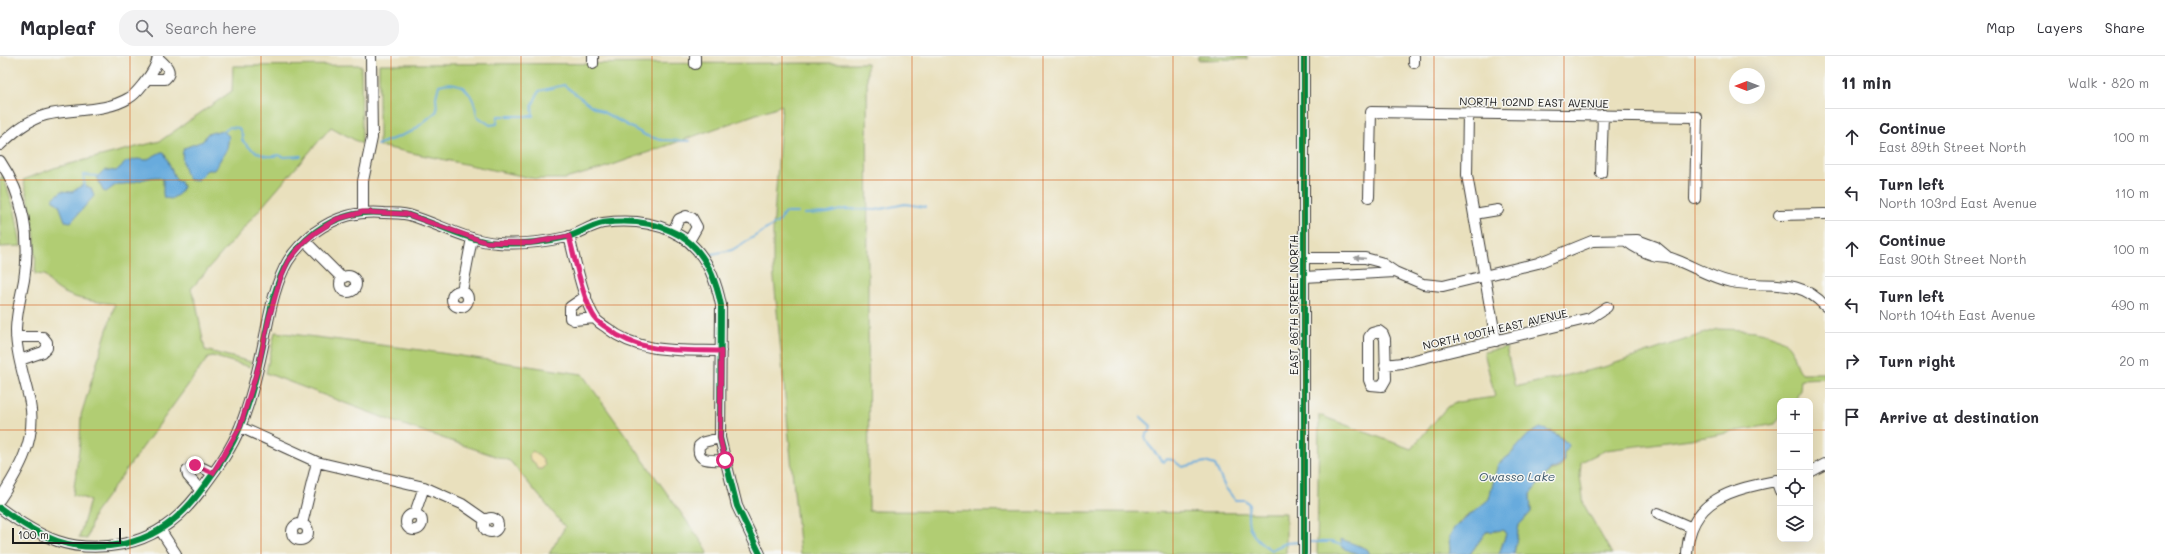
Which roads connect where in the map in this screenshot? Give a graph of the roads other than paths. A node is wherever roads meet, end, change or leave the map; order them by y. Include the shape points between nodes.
1 (371, 56) edge
2 (1304, 56) edge
3 (158, 57) edge
4 (148, 79) junction
5 (1468, 113) junction
6 (1602, 115) junction
7 (0, 145) edge
8 (0, 161) edge
9 (1601, 173) dead end
10 (1369, 197) dead end
11 (1695, 200) dead end
12 (1498, 210) dead end
13 (363, 212) junction
14 (1474, 214) junction
15 (1825, 214) edge
16 (1779, 215) dead end
17 (673, 231) junction
18 (569, 236) junction
19 (472, 238) junction
20 (305, 241) junction
21 (688, 241) junction
22 (1304, 258) junction
23 (1395, 272) junction
24 (1304, 277) junction
25 (1484, 277) junction
26 (342, 278) dead end
27 (462, 290) dead end
28 (586, 296) junction
29 (1825, 306) edge
30 (1608, 307) dead end
31 (595, 318) junction
32 (16, 337) junction
33 (1496, 341) junction
34 (721, 351) junction
35 (20, 360) junction
36 (1385, 364) junction
37 (240, 427) junction
38 (720, 438) junction
39 (725, 460) junction
40 (317, 462) junction
41 (1825, 464) edge
42 (1813, 470) edge
43 (213, 473) junction
44 (1777, 480) edge
45 (424, 487) junction
46 (201, 491) junction
47 (0, 499) edge
48 (0, 508) edge
49 (415, 513) dead end
50 (1658, 513) dead end
51 (485, 520) dead end
52 (302, 524) dead end
53 (1692, 528) junction
54 (161, 531) junction
55 (176, 554) edge
56 (760, 554) edge
57 (1304, 554) edge
58 (1687, 554) edge

1 - 13 street via 372,138 362,181
2 - 22 street, EAST 86TH STREET NORTH
3 - 4 street
3 - 4 street via 170,70 169,76 165,79
4 - 7 street via 131,97 114,104 96,109 45,115 30,121
5 - 6 street, NORTH 102ND EAST AVENUE
5 - 10 street, NORTH 102ND EAST AVENUE via 1371,112
5 - 14 street via 1466,164
6 - 9 street
6 - 11 street, NORTH 102ND EAST AVENUE via 1697,117
8 - 32 street via 10,175 17,192 24,214 28,243
12 - 14 street
13 - 19 street via 406,214
13 - 20 street via 337,219
14 - 25 street
15 - 16 street
17 - 18 street via 650,223 602,223
17 - 21 street
17 - 21 street via 679,219 686,216 692,218 697,227
18 - 19 street via 530,243 500,243
18 - 28 street
19 - 27 street
20 - 26 street
20 - 37 street via 288,261 280,279
21 - 34 street via 698,250 717,284 721,305
23 -> 22 street via 1380,262 1365,258
22 - 24 street, EAST 86TH STREET NORTH
23 - 24 street
23 - 25 street via 1434,286 1454,285
24 - 57 street, EAST 86TH STREET NORTH
25 - 29 street via 1538,264 1592,241 1637,240 1656,247 1668,257 1706,274 1731,282 1795,286 1813,295
25 - 33 street
28 - 31 street
28 - 31 street via 570,308 570,318
30 - 33 street, NORTH 100TH EAST AVENUE via 1590,318
31 - 34 street via 629,342 650,349
32 - 35 street
32 - 35 street via 43,337 47,342 47,348 43,352
33 - 36 street, NORTH 100TH EAST AVENUE via 1402,363
34 - 38 street
35 - 47 street via 30,405 28,446 18,471
36 - 36 street via 1384,334 1379,331 1372,333 1368,337 1368,380 1371,385 1382,386 1386,379
37 - 40 street
37 - 43 street
38 - 39 street
38 - 39 street via 704,442 698,451 704,460
39 - 56 street via 737,506
40 - 45 street
40 - 52 street
41 - 42 street
43 - 46 street
43 - 46 street via 195,465 187,471 188,476
44 - 53 street via 1734,490 1714,500
45 - 49 street
45 - 51 street via 462,504
46 - 54 street via 191,505
48 - 54 street via 30,530 55,541 80,546 102,548 132,542
50 - 53 street
53 - 58 street
54 - 55 street

